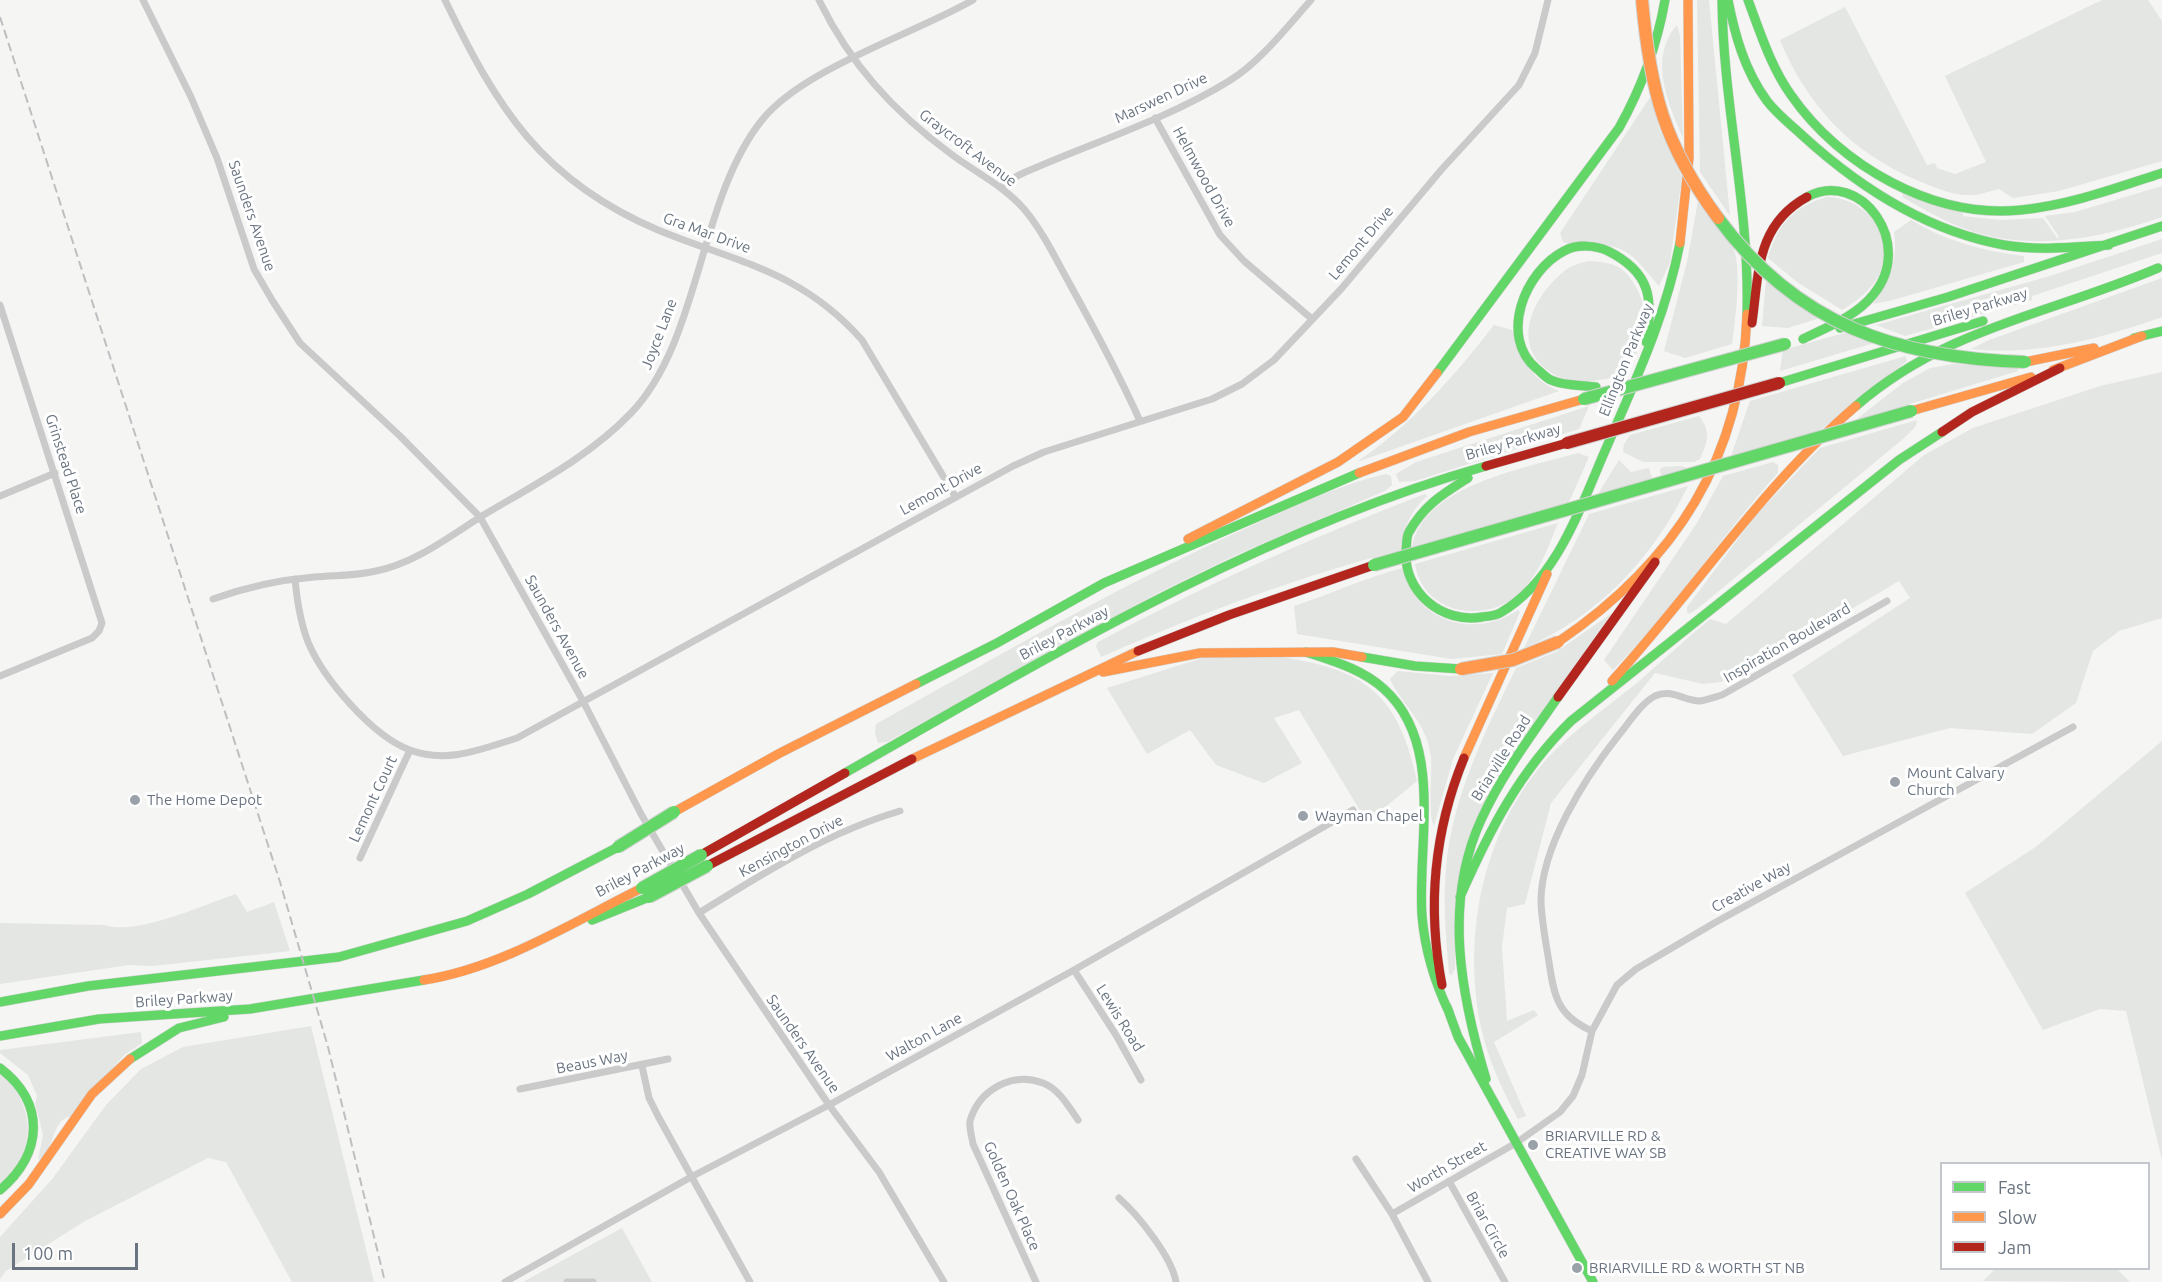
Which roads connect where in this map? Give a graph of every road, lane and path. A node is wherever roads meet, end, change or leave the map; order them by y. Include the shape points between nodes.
1 (143, 0) edge
2 (445, 0) edge
3 (819, 0) edge
4 (973, 0) edge
5 (1311, 0) edge
6 (1548, 0) edge
7 (1641, 0) edge
8 (1665, 0) edge
9 (1688, 0) edge
10 (1722, 0) edge
11 (1728, 0) edge
12 (1748, 0) edge
13 (852, 59) junction
14 (1155, 118) junction
15 (2162, 172) edge
16 (1000, 187) junction
17 (2162, 226) edge
18 (2109, 245) junction
19 (705, 247) junction
20 (2160, 267) edge
21 (0, 307) edge
22 (1312, 319) junction
23 (2162, 331) edge
24 (2142, 336) junction
25 (1803, 339) junction
26 (1745, 357) junction
27 (1642, 364) junction
28 (2060, 368) junction
29 (1640, 383) junction
30 (1140, 421) junction
31 (1499, 463) junction
32 (55, 473) junction
33 (0, 496) edge
34 (955, 496) junction
35 (1692, 510) junction
36 (480, 518) junction
37 (1561, 542) junction
38 (295, 579) junction
39 (1104, 583) junction
40 (213, 599) dead end
41 (1887, 601) dead end
42 (1306, 652) junction
43 (1090, 675) junction
44 (0, 676) edge
45 (584, 703) junction
46 (1591, 705) junction
47 (2073, 727) dead end
48 (410, 750) junction
49 (1353, 810) dead end
50 (900, 811) dead end
51 (360, 858) dead end
52 (704, 861) junction
53 (1461, 897) junction
54 (699, 913) junction
55 (1074, 970) junction
56 (0, 1002) edge
57 (250, 1009) junction
58 (1449, 1012) junction
59 (1592, 1031) junction
60 (0, 1036) edge
61 (668, 1059) dead end
62 (642, 1066) junction
63 (0, 1068) edge
64 (1141, 1080) dead end
65 (520, 1089) dead end
66 (1492, 1099) junction
67 (829, 1105) junction
68 (1078, 1120) dead end
69 (1516, 1143) junction
70 (1356, 1159) dead end
71 (691, 1177) junction
72 (1449, 1181) junction
73 (0, 1190) edge
74 (1119, 1198) dead end
75 (1, 1212) edge
76 (1392, 1214) junction
77 (505, 1282) edge
78 (567, 1282) edge
79 (593, 1282) edge
80 (750, 1282) edge
81 (944, 1282) edge
82 (1036, 1282) edge
83 (1176, 1282) edge
84 (1428, 1282) edge
85 (1504, 1282) edge
86 (1593, 1282) edge

1 - 36 street, Saunders Avenue via 191,97 217,158 250,259 272,300 300,343 414,449
2 - 19 street, Gra Mar Drive via 498,100 548,162 616,210
3 - 13 street, Graycroft Avenue
4 - 13 street, Joyce Lane
5 - 14 street, Marswen Drive via 1230,80
6 - 22 street, Lemont Drive via 1535,52 1519,85
7 - 24 main road, bridge via 1654,87 1675,151 1726,233 1750,258 1798,296 1859,334 1944,358 1982,363 2025,362
8 - 39 main road via 1659,35 1639,93 1619,128 1403,417 1338,462
9 - 27 main road, Ellington Parkway via 1686,218 1663,314
10 - 26 main road via 1747,262
11 - 18 main road via 1744,60 1767,101 1852,178 1918,217 1957,233 2005,245
12 - 15 main road via 1766,51 1792,96 1835,145 1866,167 1911,190 1959,206 2000,211 2048,206
13 - 16 street, Graycroft Avenue via 913,125
13 - 19 street, Joyce Lane via 795,91 763,118 733,171
14 - 16 street, Marswen Drive via 1019,175
14 - 22 street, Helmwood Drive via 1220,235 1244,261
16 - 30 street, Graycroft Avenue via 1024,209 1043,236 1118,372
17 - 18 main road, Briley Parkway
18 - 25 main road, Briley Parkway
19 - 34 street, Gra Mar Drive via 757,265 797,285 844,320 862,340
19 - 36 street, Joyce Lane via 672,347 655,383 633,411 584,455
20 - 31 main road, Briley Parkway, bridge
20 - 46 main road via 2096,294 1979,330 1910,366 1860,401 1758,503 1666,622
21 - 32 street, Grinstead Place
22 - 30 street, Lemont Drive via 1274,360 1242,384 1212,399
23 - 24 main road
24 - 28 main road
25 - 26 main road via 1863,305 1875,293 1887,269 1889,243 1883,224 1862,200 1843,191 1819,192 1800,199 1774,225 1762,252
25 - 29 main road, Briley Parkway, bridge
26 - 35 main road via 1723,447
27 - 29 main road, bridge via 1650,308 1647,288 1633,265 1619,254 1579,248 1560,254 1535,274 1516,316 1520,346 1528,362 1549,380 1566,387
27 - 37 main road, Ellington Parkway
28 - 43 main road, bridge via 1374,565 1178,634
28 - 46 main road via 1972,412 1899,460
29 - 39 main road, Briley Parkway, bridge via 1469,432 1374,467
30 - 34 street, Lemont Drive via 1044,452
31 - 37 main road via 1448,487 1415,516 1408,531 1405,558 1418,592 1445,615 1464,619 1495,615 1527,593
31 - 52 main road, Briley Parkway via 1461,472 1383,501 1218,569 1016,675
32 - 33 street
32 - 44 street, Grinstead Place via 102,623 92,638
34 - 45 street, Lemont Drive
35 - 42 main road, bridge via 1596,614 1558,642 1513,660 1461,669
35 - 53 main road, Briarville Road via 1517,754 1491,798 1472,843
36 - 38 street, Joyce Lane via 434,546 377,571
36 - 45 street, Saunders Avenue
37 - 58 main road, Briarville Road via 1465,753 1438,839 1434,935
38 - 40 street, Joyce Lane
38 - 48 street, Lemont Drive via 297,608 308,642 328,677 359,713 384,735
39 - 56 main road, Briley Parkway, bridge via 997,643 780,753 618,847 467,921 339,957 88,986
41 - 59 street, Inspiration Boulevard via 1722,695 1699,701 1670,693 1656,695 1643,705 1599,760 1570,806 1554,844 1541,902 1553,987 1561,1010 1574,1023
42 - 43 main road via 1200,653
42 - 58 main road via 1354,669 1385,690 1418,742 1423,763 1421,886 1425,941 1438,993
43 - 52 main road
45 - 48 street, Lemont Drive via 517,738 465,755
45 - 54 street, Saunders Avenue via 641,814
46 - 53 main road via 1556,735 1509,792
47 - 59 street, Creative Way via 1636,969 1617,985
48 - 51 street, Lemont Court
49 - 55 street, Walton Lane
50 - 54 street, Kensington Drive via 867,820 766,872
52 - 57 main road, Briley Parkway, bridge via 646,892 508,954 439,978
53 - 66 main road, Briarville Road via 1463,984 1472,1036
54 - 67 street, Saunders Avenue
55 - 64 street, Lewis Road
55 - 67 street, Walton Lane
57 - 60 main road, Briley Parkway via 99,1019
57 - 75 main road via 179,1028 125,1062 92,1094 29,1184
58 - 66 main road, Briarville Road via 1458,1037
59 - 69 street, Creative Way via 1573,1096 1560,1112
61 - 62 street, Beaus Way
62 - 65 street, Beaus Way
62 - 71 street via 649,1098
63 - 73 main road via 24,1092 34,1120 34,1139 28,1157
66 - 69 main road, Briarville Road
67 - 71 street, Walton Lane
67 - 81 street, Saunders Avenue via 879,1172
68 - 82 street, Golden Oak Place via 1061,1096 1045,1083 1024,1078 999,1085 981,1097 969,1123 973,1144
69 - 72 street, Worth Street
69 - 86 main road, Briarville Road
70 - 76 street
71 - 77 street, Walton Lane
71 - 80 street
72 - 76 street, Worth Street
72 - 85 street, Briar Circle
74 - 83 street via 1133,1211 1165,1257
76 - 84 street
78 - 79 street

